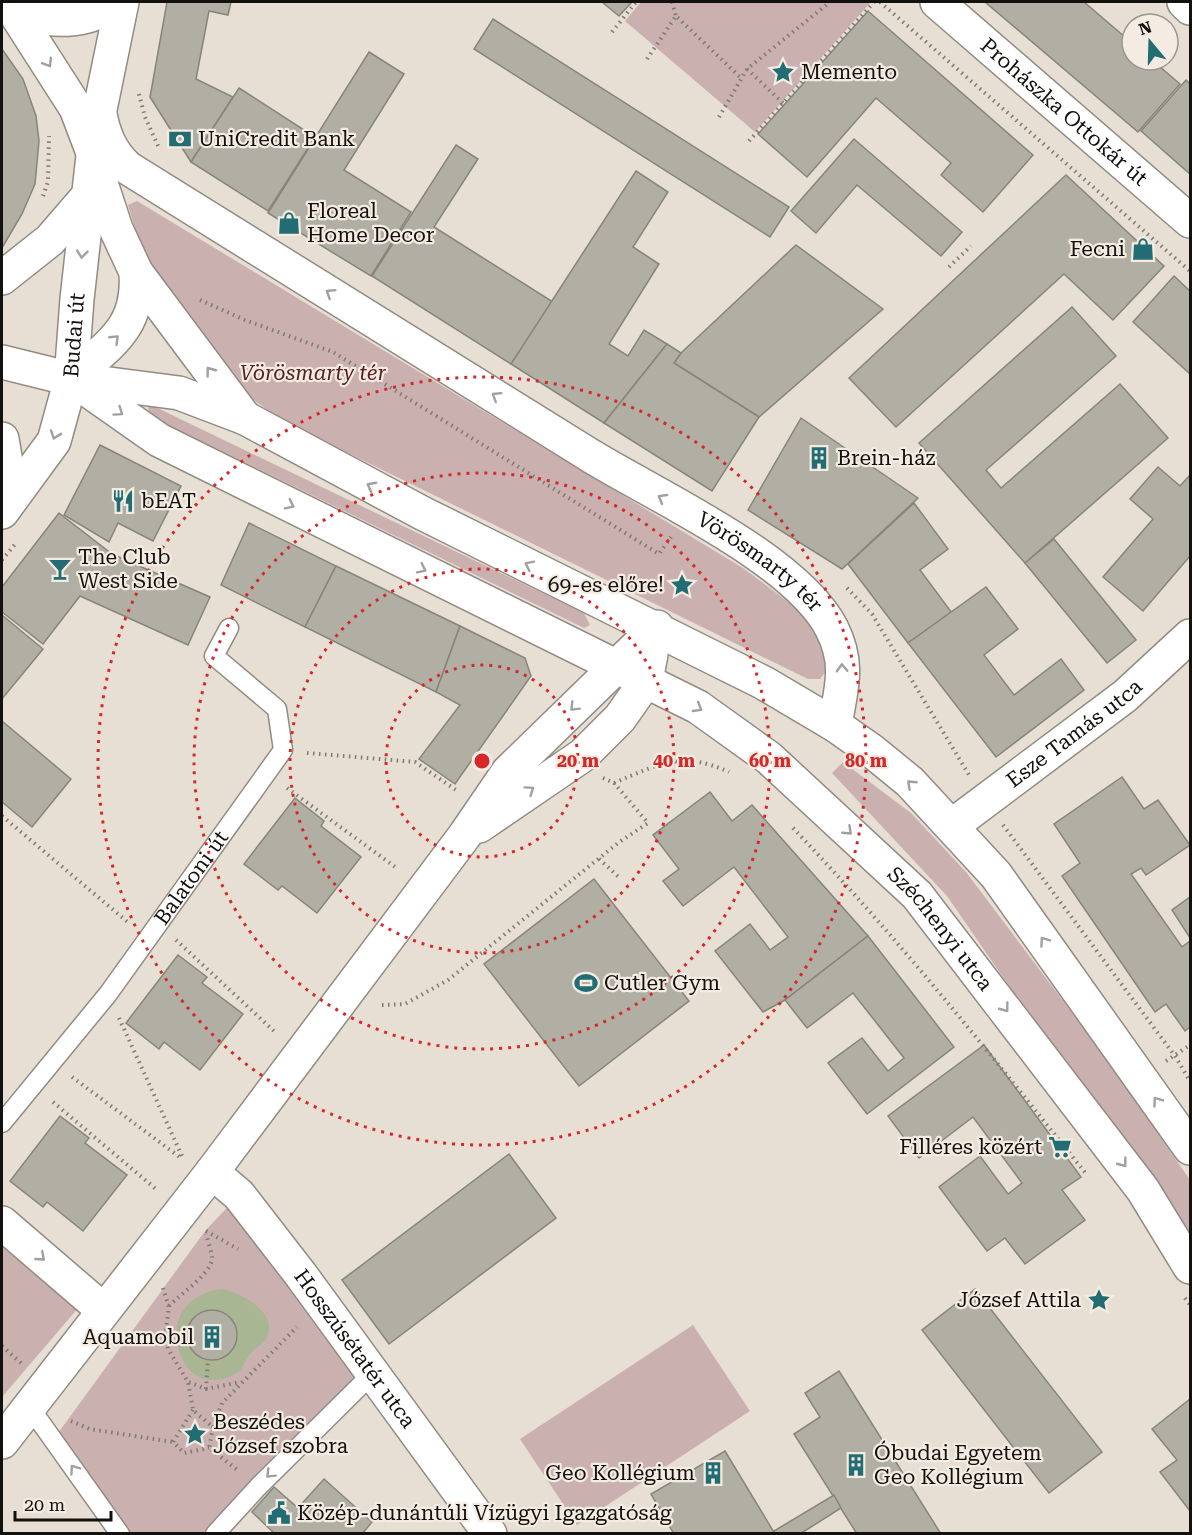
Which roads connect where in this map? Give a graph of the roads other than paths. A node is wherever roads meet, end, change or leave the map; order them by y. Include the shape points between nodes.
1 (113, 2) edge
2 (122, 2) edge
3 (937, 2) edge
4 (1184, 2) edge
5 (13, 8) edge
6 (1191, 8) edge
7 (99, 110) junction
8 (93, 154) junction
9 (88, 196) junction
10 (1191, 221) edge
11 (136, 272) junction
12 (2, 278) edge
13 (2, 362) edge
14 (71, 379) junction
15 (245, 418) junction
16 (2, 439) edge
17 (12, 515) edge
18 (657, 627) junction
19 (229, 628) dead end
20 (1191, 636) edge
21 (615, 665) junction
22 (646, 681) junction
23 (835, 725) junction
24 (953, 825) junction
25 (465, 835) junction
26 (2, 1123) edge
27 (1191, 1148) edge
28 (198, 1166) junction
29 (2, 1223) edge
30 (1187, 1281) edge
31 (102, 1309) junction
32 (372, 1374) junction
33 (29, 1406) junction
34 (2, 1442) edge
35 (120, 1533) edge
36 (215, 1533) edge
37 (490, 1533) edge

1 - 5 street via 79,20
2 - 7 street, Budai út
3 - 10 street, Prohászka Ottokár út
4 - 6 street
5 -> 8 street via 76,108
7 - 8 street, Budai út
23 -> 7 street, Vörösmarty tér via 845,665 832,628 802,590 759,555 606,465 128,168 109,144
8 - 9 street, Budai út
8 - 11 street, Budai út via 110,212
9 - 12 street via 50,240
9 -> 14 street, Budai út
14 -> 11 street, Budai út via 126,326 136,303
15 -> 11 street, Budai út
13 - 14 street
14 - 15 street via 179,393
14 -> 17 street via 54,441
14 -> 21 street via 159,440
18 -> 15 street via 423,513
16 - 17 street
18 - 21 street
18 - 22 street
18 - 23 street
19 - 26 lane, Balatoni út via 214,656 277,709 283,750 108,994
20 - 24 street, Esze Tamás utca via 1125,696
21 - 22 street, Széchenyi utca
21 -> 25 street via 508,772
25 -> 22 street via 583,755 620,718
22 -> 30 street, Széchenyi utca via 698,707 769,758 916,895 1143,1190
24 -> 23 street via 910,782
27 -> 24 street via 996,875
25 - 28 street
28 - 31 street
28 - 32 street, Hosszúsétatér utca via 239,1195
29 -> 31 street
31 - 33 street
32 -> 36 lane
32 - 37 street, Hosszúsétatér utca
33 - 34 street
35 -> 33 lane

